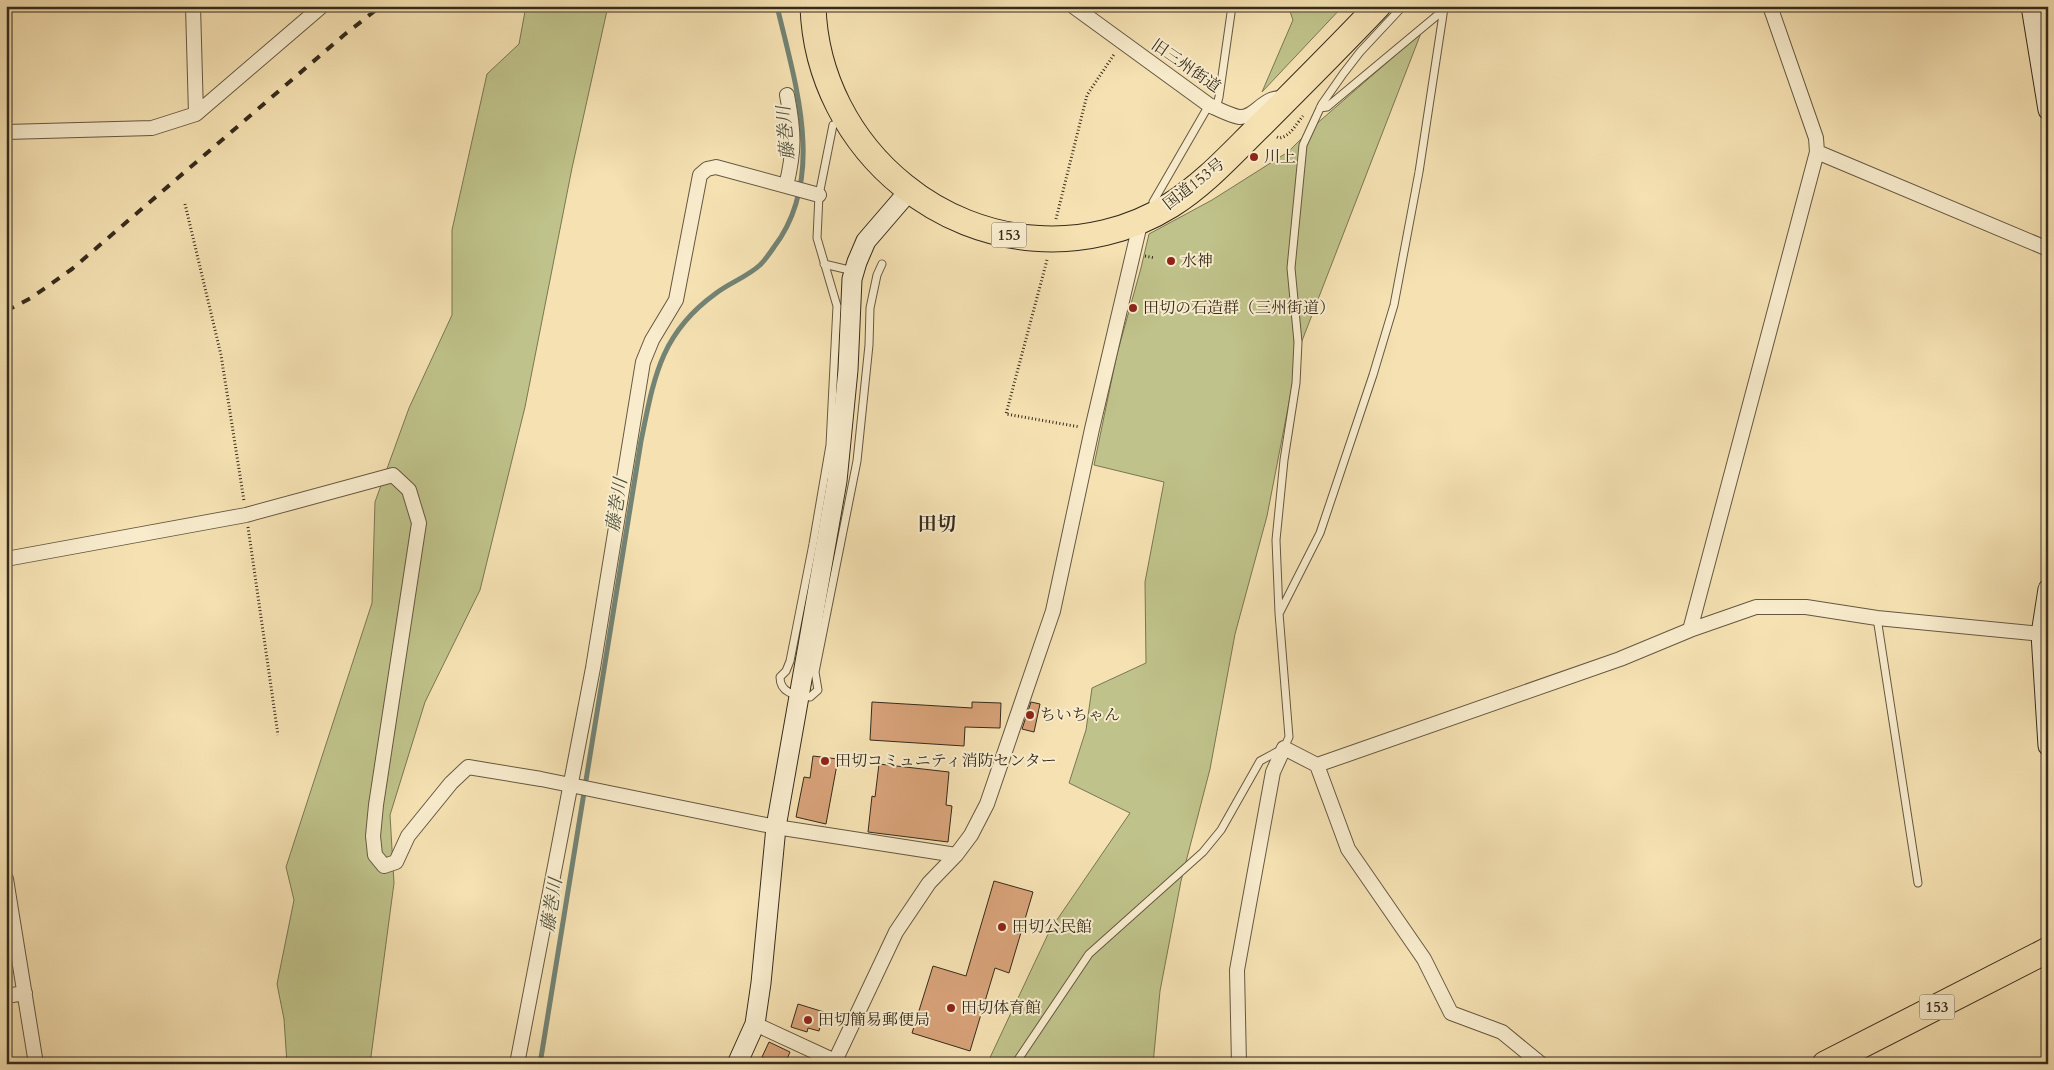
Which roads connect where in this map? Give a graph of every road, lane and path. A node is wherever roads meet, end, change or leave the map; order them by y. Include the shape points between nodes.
1 (193, 6) edge
2 (322, 6) edge
3 (813, 6) edge
4 (1073, 6) edge
5 (1232, 6) edge
6 (1378, 6) edge
7 (1403, 6) edge
8 (1770, 6) edge
9 (2031, 6) edge
10 (1446, 7) edge
11 (1122, 42) junction
12 (787, 95) dead end
13 (1286, 100) junction
14 (1212, 106) junction
15 (1320, 108) junction
16 (2048, 110) edge
17 (196, 114) junction
18 (833, 125) dead end
19 (6, 132) edge
20 (1816, 152) junction
21 (788, 187) junction
22 (909, 191) junction
23 (814, 194) junction
24 (185, 204) dead end
25 (1147, 217) junction
26 (1054, 224) dead end
27 (2048, 249) edge
28 (1047, 260) dead end
29 (824, 264) junction
30 (882, 264) dead end
31 (846, 269) dead end
32 (868, 273) dead end
33 (877, 275) junction
34 (1092, 429) junction
35 (246, 514) junction
36 (6, 559) edge
37 (2048, 589) edge
38 (1279, 613) junction
39 (1877, 618) junction
40 (1690, 630) junction
41 (2041, 634) junction
42 (798, 696) junction
43 (278, 735) dead end
44 (2048, 746) edge
45 (1284, 748) junction
46 (1317, 765) junction
47 (570, 786) junction
48 (776, 827) junction
49 (956, 855) junction
50 (6, 880) edge
51 (1918, 883) dead end
52 (2048, 950) edge
53 (25, 993) junction
54 (6, 996) edge
55 (755, 1024) junction
56 (837, 1062) edge
57 (36, 1064) edge
58 (517, 1064) edge
59 (737, 1064) edge
60 (1015, 1064) edge
61 (1239, 1064) edge
62 (1541, 1064) edge
63 (1825, 1064) edge

1 - 17 street
2 - 17 street
3 - 22 highway, 国道153号 / 153 via 820,57 841,113 865,148
4 - 11 street, 旧三州街道
5 - 14 lane via 1220,97
6 - 13 highway, 国道153号 / 153
7 - 15 lane via 1360,52
8 - 20 street via 1816,138
9 - 16 street
10 - 15 lane via 1327,107
10 - 38 lane via 1394,306 1320,533
11 - 14 street, 旧三州街道
11 - 26 path via 1087,94
12 - 21 street via 793,133
13 - 14 street, 旧三州街道 via 1272,99 1240,117
13 - 25 highway, 国道153号 / 153 via 1214,171 1172,205
14 - 25 lane
15 - 38 lane via 1303,145 1290,268 1298,342 1296,383 1276,540
17 - 19 street via 152,128
18 - 23 lane
20 - 27 street
20 - 40 street
21 - 23 street
21 - 47 street via 716,167 700,175 676,300 643,362 593,668
22 - 25 highway, 国道153号 / 153 via 958,219 1017,238 1066,239 1108,231
22 - 42 street via 866,241 852,279 848,370 837,481
23 - 29 lane via 817,238
24 - 35 path via 221,355
25 - 34 street
28 - 34 path via 1006,414
29 - 31 lane
29 - 42 lane via 837,306 830,445 790,661 780,677 780,683 788,693
30 - 33 lane
32 - 33 lane
33 - 42 lane via 870,308 857,461 815,672 818,690 810,697
34 - 49 street via 1053,611 987,804
35 - 36 street
35 - 43 path
35 - 47 street via 393,475 409,490 419,523 376,806 375,855 384,866 396,862 408,836 468,767
37 - 41 street
38 - 45 lane via 1289,737
39 - 40 street via 1806,607 1756,607
39 - 41 street
39 - 51 lane
40 - 46 street via 1620,659
41 - 44 street
42 - 48 street
45 - 46 street
45 - 60 lane via 1260,761 1221,830 1203,852 1089,954
45 - 61 street via 1273,772 1237,970
46 - 62 street via 1348,849 1424,960 1451,1014 1502,1032
47 - 48 street
47 - 58 street
48 - 49 street
48 - 55 street
49 - 56 street via 928,883 896,932
50 - 53 street
52 - 63 highway, 153
53 - 54 street
53 - 57 street
55 - 56 street
55 - 59 street

